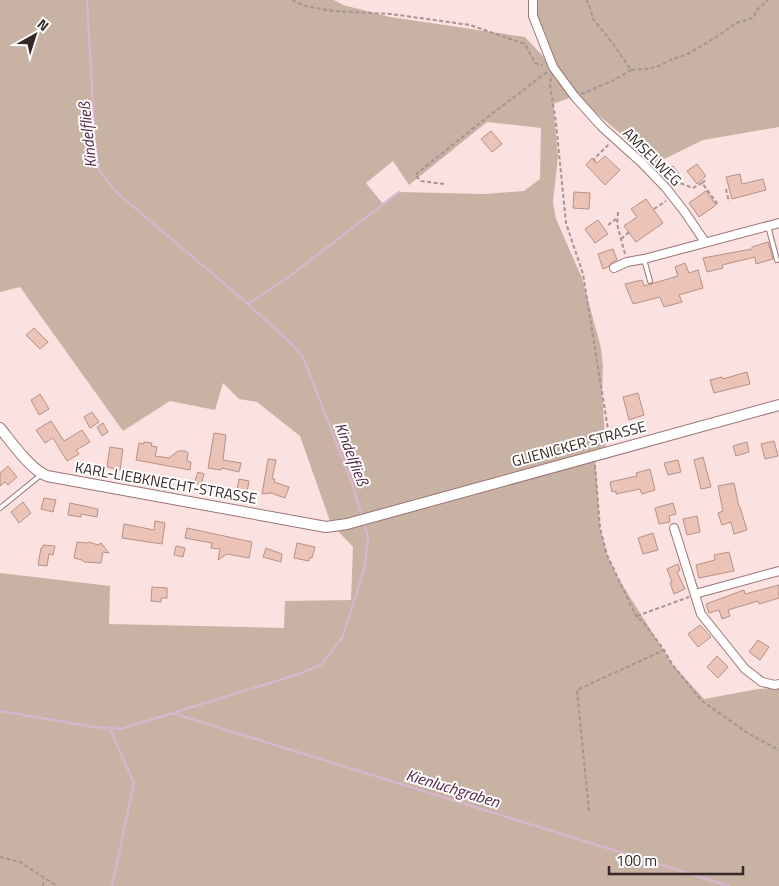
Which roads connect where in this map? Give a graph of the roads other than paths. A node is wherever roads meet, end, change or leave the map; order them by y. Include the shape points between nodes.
1 (532, 0) edge
2 (779, 223) edge
3 (768, 226) junction
4 (705, 242) junction
5 (644, 260) junction
6 (778, 260) dead end
7 (614, 268) dead end
8 (650, 281) dead end
9 (779, 404) edge
10 (0, 428) edge
11 (42, 474) junction
12 (0, 508) edge
13 (347, 524) joint
14 (674, 528) dead end
15 (779, 571) edge
16 (695, 594) junction
17 (779, 684) edge

1 - 4 street, AMSELWEG via 533,16 553,68 602,127 673,192
2 - 3 street
3 - 4 street
3 - 6 lane
4 - 5 street
5 - 7 street
5 - 8 lane
9 - 13 street, GLIENICKER STRASSE
10 - 11 street
11 - 12 lane
11 - 13 street, KARL-LIEBKNECHT-STRASSE via 326,527
14 - 16 street
15 - 16 street
16 - 17 street via 701,614 745,669 762,682

